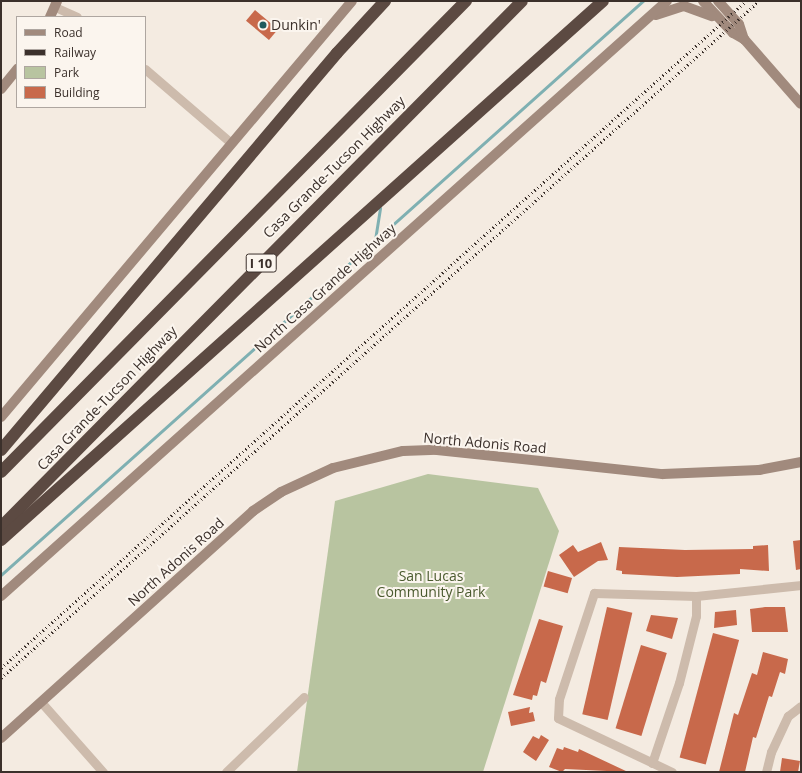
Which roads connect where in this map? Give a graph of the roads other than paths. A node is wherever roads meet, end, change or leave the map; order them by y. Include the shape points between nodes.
1 (352, 1) edge
2 (385, 1) edge
3 (466, 1) edge
4 (522, 1) edge
5 (603, 1) edge
6 (667, 1) edge
7 (703, 1) edge
8 (718, 1) edge
9 (56, 4) edge
10 (50, 16) edge
11 (75, 16) edge
12 (722, 22) junction
13 (631, 32) junction
14 (744, 39) junction
15 (16, 70) edge
16 (146, 70) edge
17 (1, 89) edge
18 (801, 104) edge
19 (231, 143) junction
20 (1, 417) edge
21 (1, 450) edge
22 (801, 462) edge
23 (1, 472) edge
24 (1, 527) edge
25 (1, 540) edge
26 (801, 585) edge
27 (1, 596) edge
28 (696, 596) junction
29 (304, 697) dead end
30 (41, 702) junction
31 (801, 706) edge
32 (1, 738) edge
33 (652, 763) junction
34 (103, 772) edge
35 (226, 772) edge
36 (672, 772) edge
37 (766, 772) edge

1 - 19 street
2 - 21 highway via 337,53
3 - 23 highway, Casa Grande-Tucson Highway / I 10
4 - 24 highway, Casa Grande-Tucson Highway / I 10
5 - 25 highway
6 - 13 street, North Casa Grande Highway
7 - 12 street
8 - 14 street via 739,24
9 - 10 street
9 - 11 street
12 - 13 street via 700,9 680,6 656,16
12 - 14 street
13 - 27 street, North Casa Grande Highway
14 - 18 street
15 - 17 street
16 - 19 street
19 - 20 street
22 - 30 street, North Adonis Road via 758,470 663,474 437,450 403,451 333,468 281,492 253,511
26 - 28 street
28 - 33 street via 696,616 679,683
28 - 33 street via 594,593 559,699 558,718
29 - 35 street
30 - 32 street, North Adonis Road
30 - 34 street
31 - 37 street via 788,716 771,752
33 - 36 street

